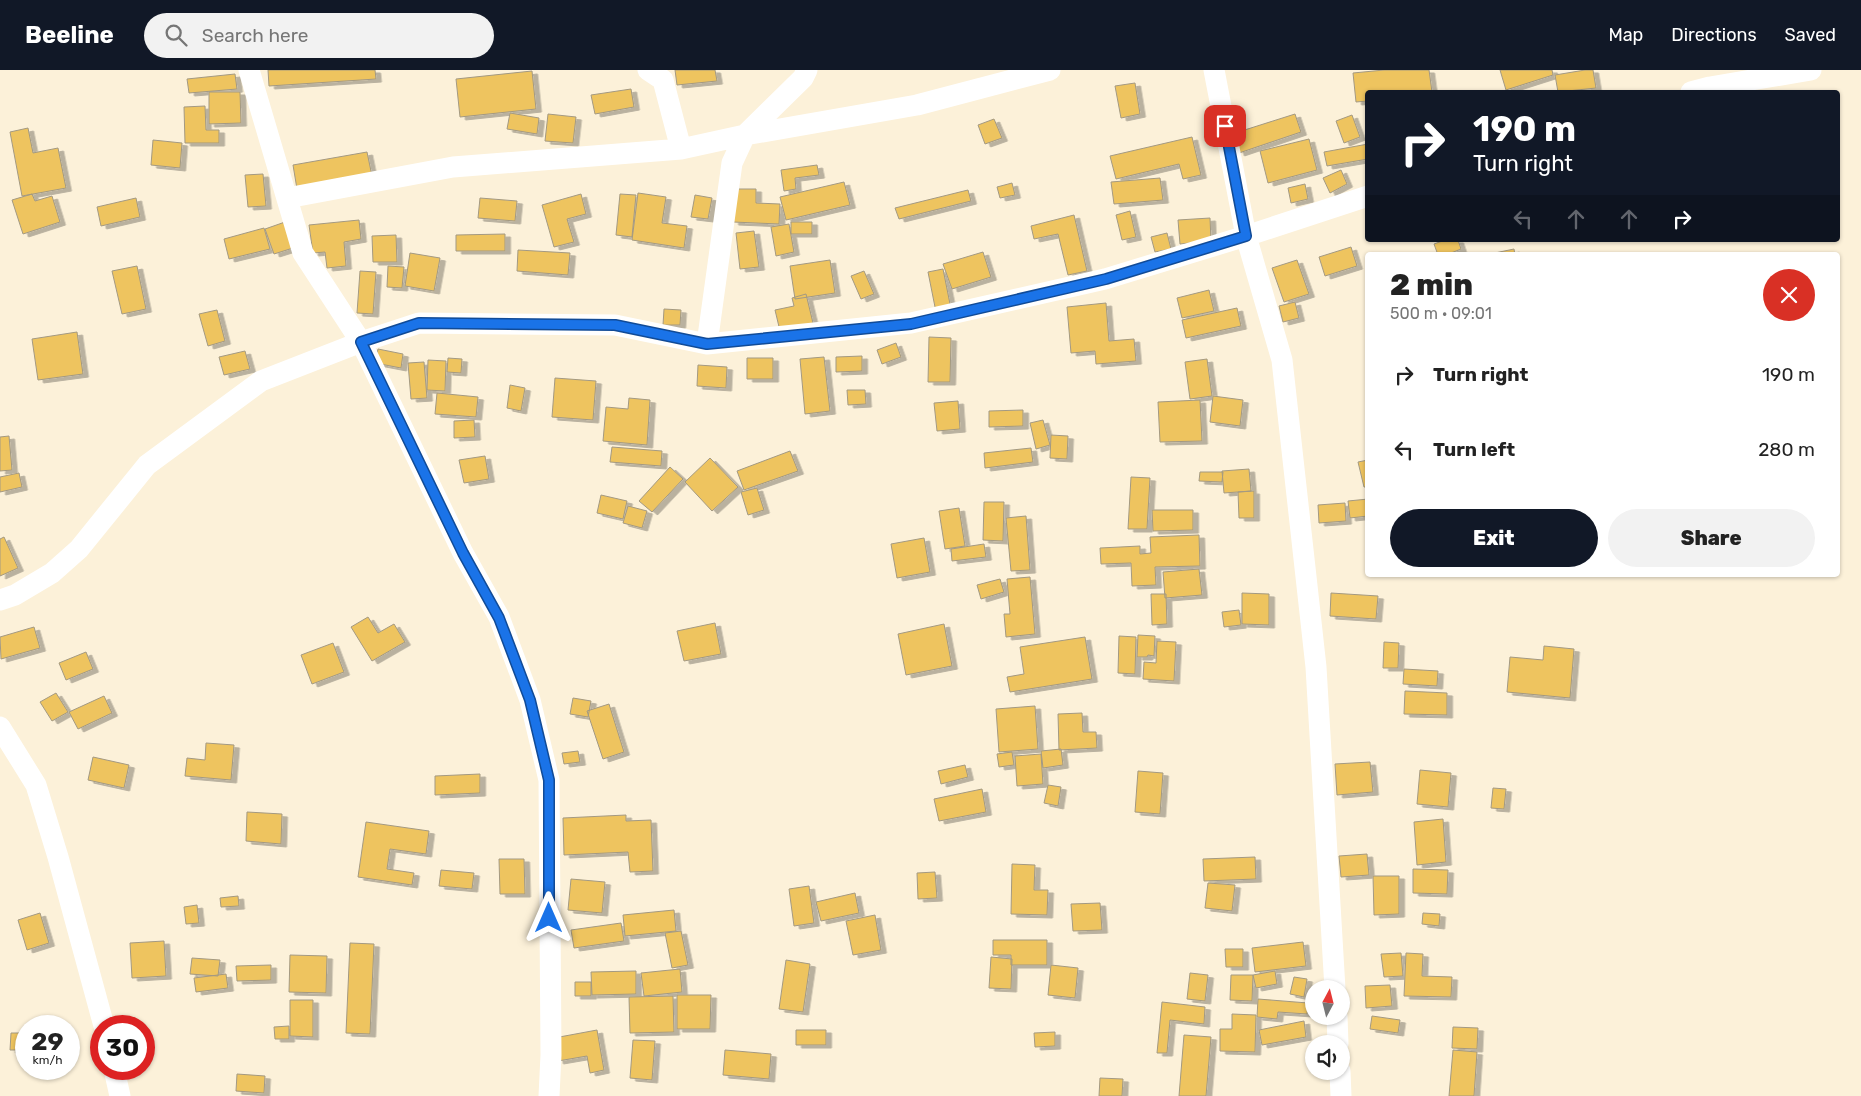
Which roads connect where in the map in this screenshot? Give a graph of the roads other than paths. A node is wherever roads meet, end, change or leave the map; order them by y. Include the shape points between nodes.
1 (249, 70) edge
2 (648, 70) edge
3 (1050, 70) edge
4 (1214, 70) edge
5 (1811, 70) edge
6 (804, 73) edge
7 (1699, 90) edge
8 (745, 135) junction
9 (681, 149) junction
10 (1365, 197) edge
11 (287, 198) junction
12 (1246, 236) junction
13 (361, 342) junction
14 (707, 344) junction
15 (0, 600) edge
16 (0, 727) edge
17 (1334, 980) edge
18 (101, 1015) edge
19 (116, 1080) edge
20 (1340, 1080) edge
21 (120, 1096) edge
22 (548, 1096) edge
23 (1341, 1096) edge

1 - 11 street
2 - 9 street via 663,80
3 - 8 street via 917,105
4 - 12 street
5 - 7 street
6 - 8 street
8 - 9 street
8 - 14 street via 732,163
9 - 11 street via 453,166
10 - 12 street
11 - 13 street via 303,253
12 - 14 street via 1106,279 911,324
12 - 17 street via 1282,360 1291,430 1316,667
13 - 14 street via 419,323 615,325
13 - 15 street via 261,381 147,465 79,549 52,573
13 - 22 street via 463,553 499,618 530,700 549,780 551,1055
16 - 18 street via 36,785
19 - 21 street
20 - 23 street

